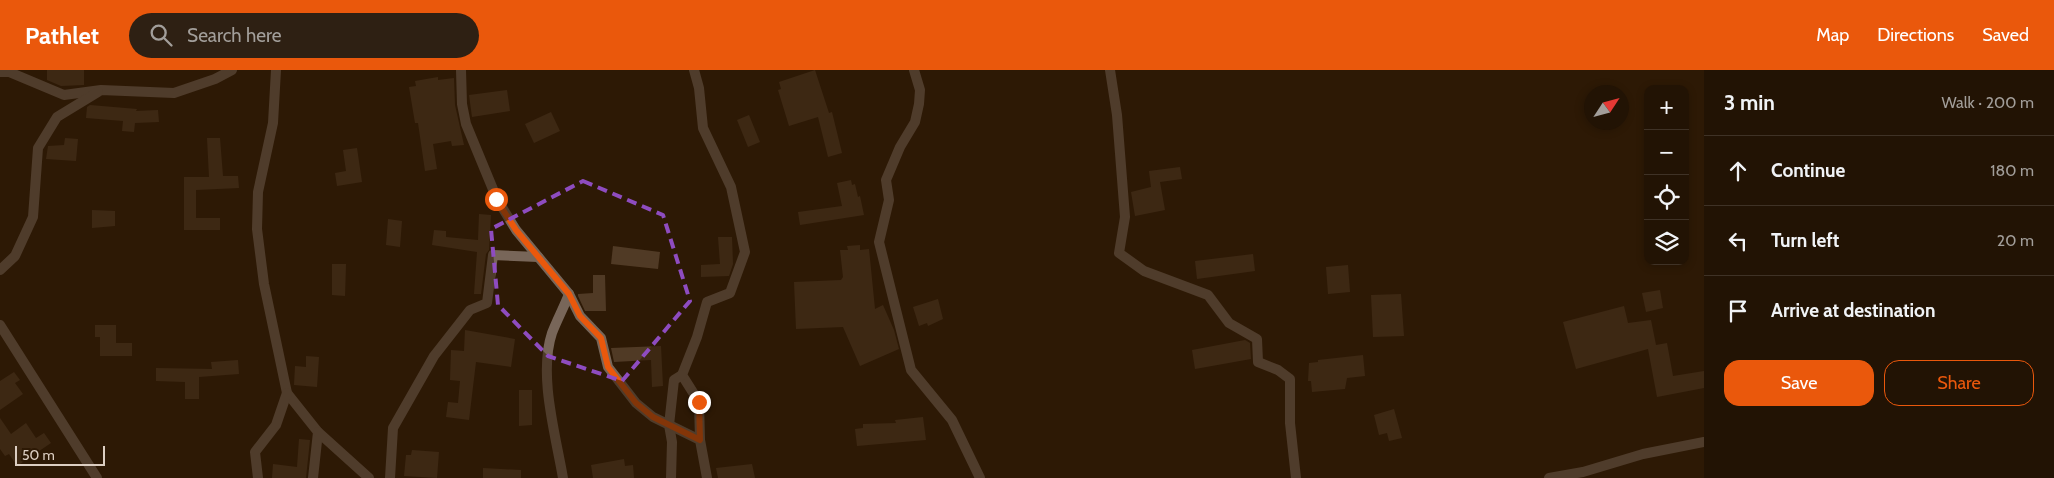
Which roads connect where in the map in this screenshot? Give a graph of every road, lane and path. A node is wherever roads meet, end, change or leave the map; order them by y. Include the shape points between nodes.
1 (232, 70) edge
2 (276, 70) edge
3 (461, 70) edge
4 (694, 70) edge
5 (914, 70) edge
6 (1110, 70) edge
7 (6, 71) edge
8 (101, 90) junction
9 (538, 258) junction
10 (0, 270) edge
11 (569, 294) junction
12 (0, 325) edge
13 (682, 375) junction
14 (287, 393) junction
15 (669, 425) junction
16 (318, 432) junction
17 (700, 440) junction
18 (1704, 442) edge
19 (97, 478) edge
20 (258, 478) edge
21 (313, 478) edge
22 (369, 478) edge
23 (390, 478) edge
24 (563, 478) edge
25 (671, 478) edge
26 (707, 478) edge
27 (980, 478) edge
28 (1296, 478) edge
29 (1549, 478) edge

1 - 8 street via 174,93
2 - 14 street via 273,123 258,192 257,229 264,284
3 - 9 street via 466,124 496,199
4 - 13 street via 703,128 731,187 744,252 730,293 707,302
5 - 27 street via 920,90 919,104 915,122 886,180 888,200 879,242 911,370 952,420
6 - 28 street via 1125,217 1119,253 1144,271 1208,295 1229,323 1256,339 1258,362 1290,379 1290,422
7 - 8 street via 64,95
8 - 10 street via 57,118 38,148 33,217 15,256
9 - 11 street
9 - 23 street via 493,255 487,304 470,310 434,356 393,428
11 - 15 street via 580,316 601,338 612,373 636,403
11 - 24 street via 552,334 549,351 548,384 553,434
12 - 19 street
13 - 15 street via 674,380
13 - 17 street via 699,402
14 - 16 street
14 - 20 street via 276,425 255,452
15 - 17 street
15 - 25 street
16 - 21 street
16 - 22 street
17 - 26 street
18 - 29 street

